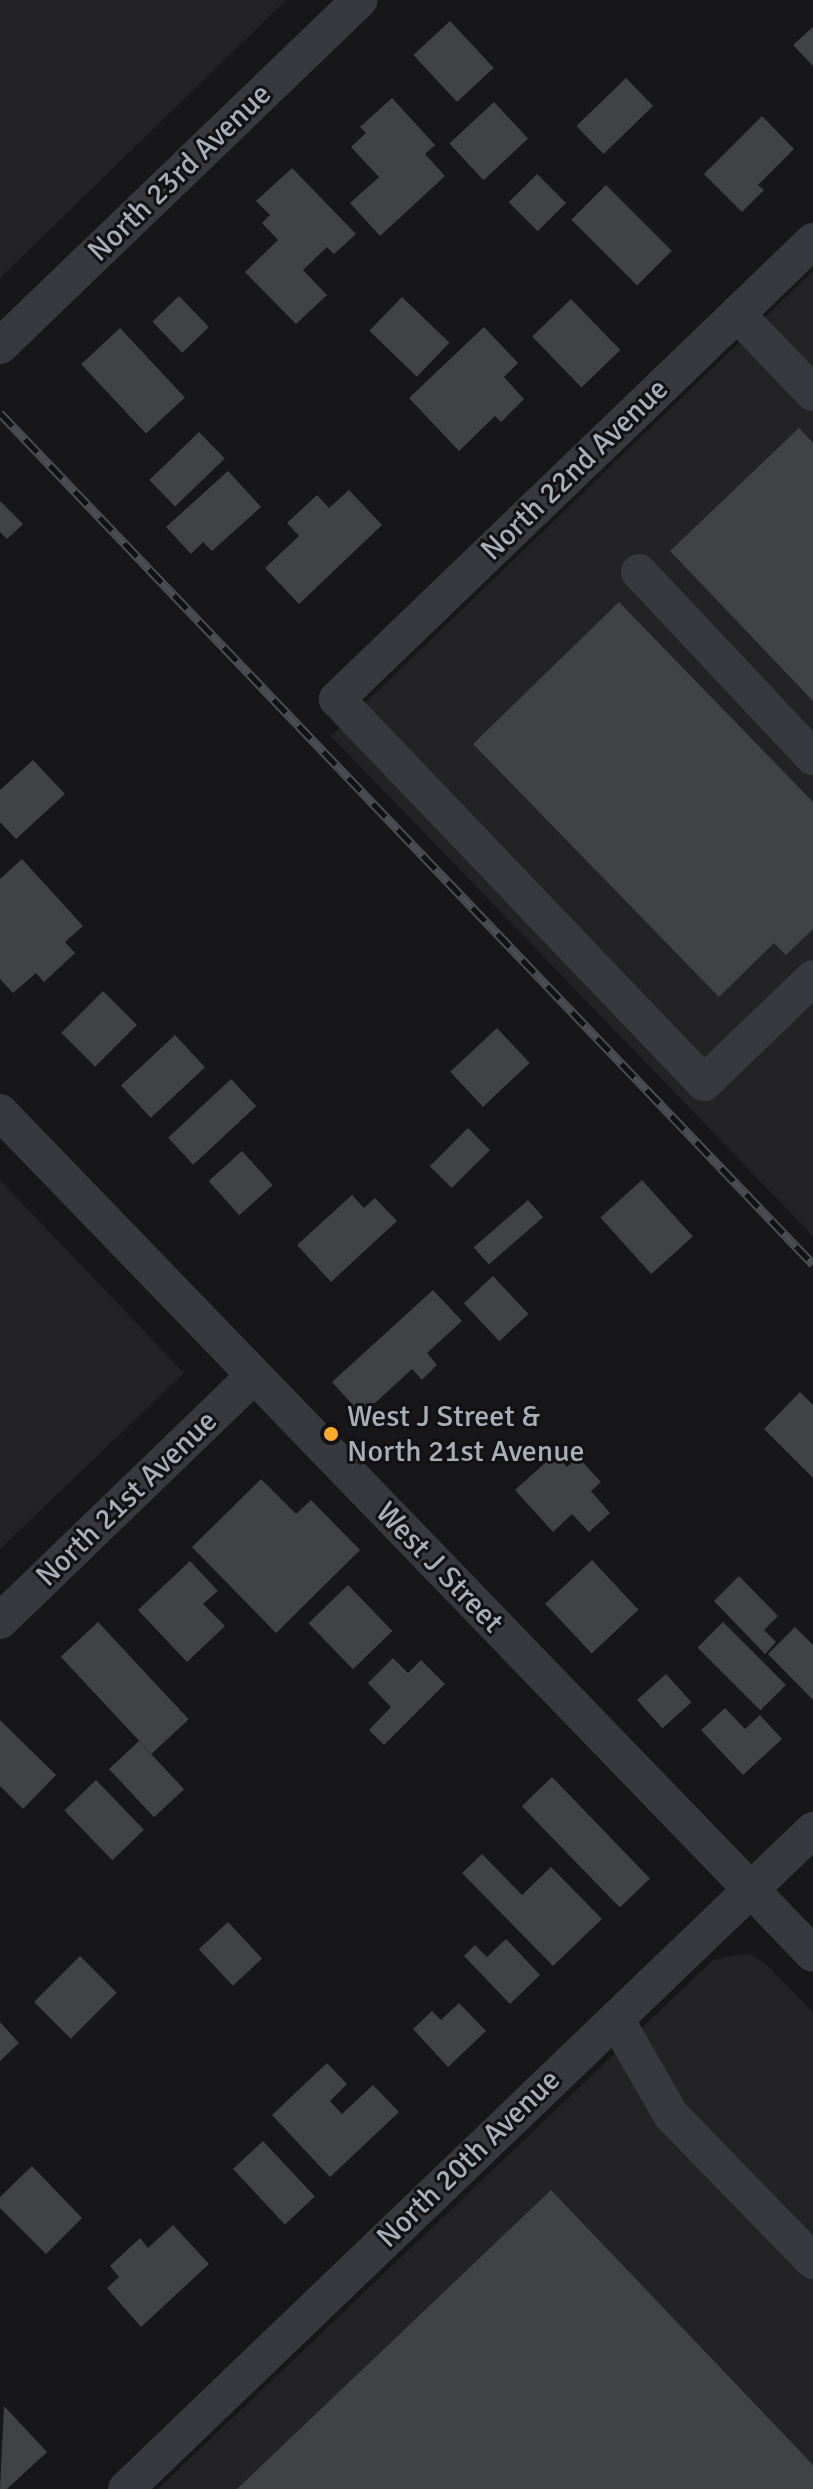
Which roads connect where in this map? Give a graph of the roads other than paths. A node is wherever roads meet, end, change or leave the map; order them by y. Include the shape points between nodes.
1 (359, 0) edge
2 (813, 241) edge
3 (737, 314) junction
4 (0, 346) edge
5 (813, 393) edge
6 (639, 572) dead end
7 (813, 757) edge
8 (813, 978) edge
9 (0, 1112) edge
10 (253, 1377) junction
11 (0, 1621) edge
12 (813, 1830) edge
13 (750, 1889) junction
14 (813, 1954) edge
15 (616, 2019) junction
16 (813, 2261) edge
17 (126, 2489) edge

1 - 4 street, North 23rd Avenue
2 - 3 street, North 22nd Avenue
3 - 5 street
3 - 8 street, North 22nd Avenue via 337,699 704,1083
6 - 7 street
9 - 10 street, West J Street
10 - 11 street, North 21st Avenue
10 - 13 street, West J Street
12 - 13 street, North 20th Avenue
13 - 14 street, West J Street
13 - 15 street, North 20th Avenue
15 - 16 street via 671,2115
15 - 17 street, North 20th Avenue

